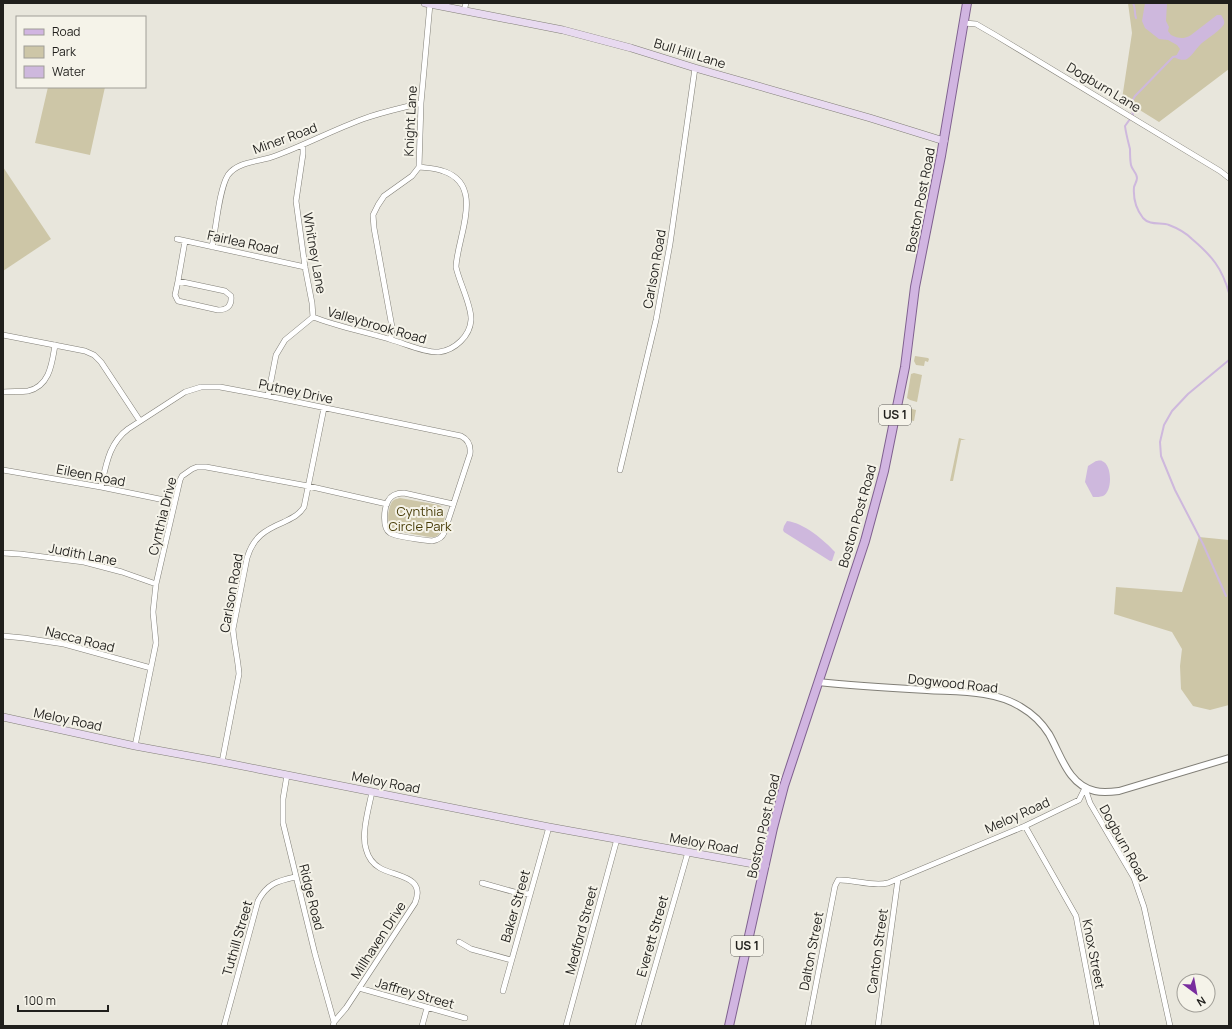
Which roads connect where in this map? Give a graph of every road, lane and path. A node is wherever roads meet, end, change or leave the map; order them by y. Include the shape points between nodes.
1 (428, 3) edge
2 (466, 3) edge
3 (967, 3) edge
4 (464, 11) junction
5 (964, 23) junction
6 (695, 68) junction
7 (422, 103) junction
8 (944, 141) junction
9 (303, 145) junction
10 (419, 167) junction
11 (1229, 178) edge
12 (177, 239) dead end
13 (185, 241) junction
14 (212, 246) junction
15 (305, 267) junction
16 (178, 282) junction
17 (313, 317) junction
18 (3, 335) edge
19 (391, 339) junction
20 (55, 345) junction
21 (3, 392) edge
22 (268, 396) junction
23 (324, 408) junction
24 (140, 421) junction
25 (3, 470) edge
26 (620, 470) dead end
27 (308, 486) junction
28 (101, 487) junction
29 (174, 502) junction
30 (387, 504) junction
31 (453, 504) junction
32 (3, 553) edge
33 (156, 584) junction
34 (3, 636) edge
35 (151, 668) junction
36 (818, 682) junction
37 (3, 717) edge
38 (135, 746) junction
39 (1229, 758) edge
40 (222, 762) junction
41 (287, 775) junction
42 (1085, 788) junction
43 (372, 792) junction
44 (1024, 826) junction
45 (549, 827) junction
46 (617, 839) junction
47 (688, 852) junction
48 (765, 866) junction
49 (295, 877) junction
50 (898, 879) junction
51 (838, 880) joint
52 (482, 883) dead end
53 (530, 894) junction
54 (459, 942) dead end
55 (511, 960) junction
56 (359, 988) junction
57 (503, 991) dead end
58 (427, 1008) junction
59 (465, 1018) dead end
60 (333, 1024) edge
61 (224, 1026) edge
62 (422, 1026) edge
63 (566, 1026) edge
64 (638, 1026) edge
65 (729, 1026) edge
66 (808, 1026) edge
67 (878, 1026) edge
68 (1097, 1026) edge
69 (1170, 1026) edge

1 - 4 main road, Bull Hill Lane
1 - 7 street, Knight Lane
2 - 4 street
3 - 5 main road, Boston Post Road / US 1
4 - 6 main road, Bull Hill Lane via 562,30
5 - 8 main road, Boston Post Road / US 1
5 - 11 street, Dogburn Lane via 976,24 996,35
6 - 8 main road, Bull Hill Lane
6 - 26 street, Carlson Road via 670,244 656,320
7 - 9 street, Miner Road via 362,120
7 - 10 street, Knight Lane
8 - 36 main road, Boston Post Road / US 1 via 915,287 905,367 884,471 865,541
9 - 14 street, Miner Road via 274,157 247,163 232,171 223,187
9 - 15 street, Whitney Lane via 296,201
10 - 19 street, Knight Lane via 412,176 384,196 373,215 392,327
10 - 19 street, Valleybrook Road via 452,175 465,193 467,207 456,267 471,321 464,337 448,350 430,351
12 - 13 street, Fairlea Road
13 - 14 street, Fairlea Road
13 - 16 street
14 - 15 street, Fairlea Road
15 - 17 street, Whitney Lane
16 - 16 street via 224,291 231,296 230,305 224,310 218,310 178,301 175,296
17 - 19 street, Valleybrook Road
17 - 22 street via 285,340 276,355
18 - 20 street
20 - 21 street via 50,373 43,383 27,391
20 - 24 street via 94,355
22 - 23 street, Putney Drive
22 - 24 street, Putney Drive via 220,387 201,387 180,395
23 - 27 street, Carlson Road
23 - 31 street, Putney Drive via 465,438 469,443 470,454
24 - 28 street, Putney Drive via 121,435 113,445 107,458
25 - 28 street, Eileen Road
27 - 29 street, Cynthia Drive via 197,467 182,476
27 - 30 street, Cynthia Drive
27 - 40 street, Carlson Road via 301,512 261,534 248,553 233,628 239,674
28 - 29 street, Eileen Road
29 - 33 street, Cynthia Drive
30 - 31 street via 393,496 402,493
30 - 31 street via 384,524 389,532 432,541 443,536
32 - 33 street, Judith Lane via 84,562
33 - 35 street, Cynthia Drive via 153,612 156,643
34 - 35 street, Nacca Road via 64,644
35 - 38 street, Cynthia Drive
36 - 42 street, Dogwood Road via 972,693 1012,702 1039,721 1049,734 1070,774
36 - 48 main road, Boston Post Road / US 1 via 784,786
37 - 38 main road, Meloy Road
38 - 40 main road, Meloy Road
39 - 42 street via 1119,791 1099,792
40 - 41 main road, Meloy Road
41 - 43 main road, Meloy Road
41 - 49 street, Ridge Road via 283,823
42 - 44 street, Meloy Road via 1079,800
42 - 69 street, Dogburn Road via 1090,803 1134,878 1144,907
43 - 45 main road, Meloy Road
43 - 56 street, Millhaven Drive via 364,836 366,850 380,868 412,881 418,896
44 - 50 street, Meloy Road
44 - 68 street, Knox Street via 1076,916
45 - 46 main road, Meloy Road
45 - 53 street, Baker Street
46 - 47 main road, Meloy Road
46 - 63 street, Medford Street
47 - 48 main road, Meloy Road
47 - 64 street, Everett Street
48 - 65 main road, Boston Post Road / US 1
49 - 60 street, Ridge Road
49 - 61 street, Tuthill Street via 279,881 267,888 258,901
50 - 51 street, Meloy Road via 880,885
50 - 67 street, Canton Street
51 - 66 street, Dalton Street
52 - 53 street
53 - 55 street, Baker Street
54 - 55 street via 471,949
55 - 57 street, Baker Street
56 - 58 street, Jaffrey Street
56 - 60 street, Millhaven Drive
58 - 59 street, Jaffrey Street
58 - 62 street

